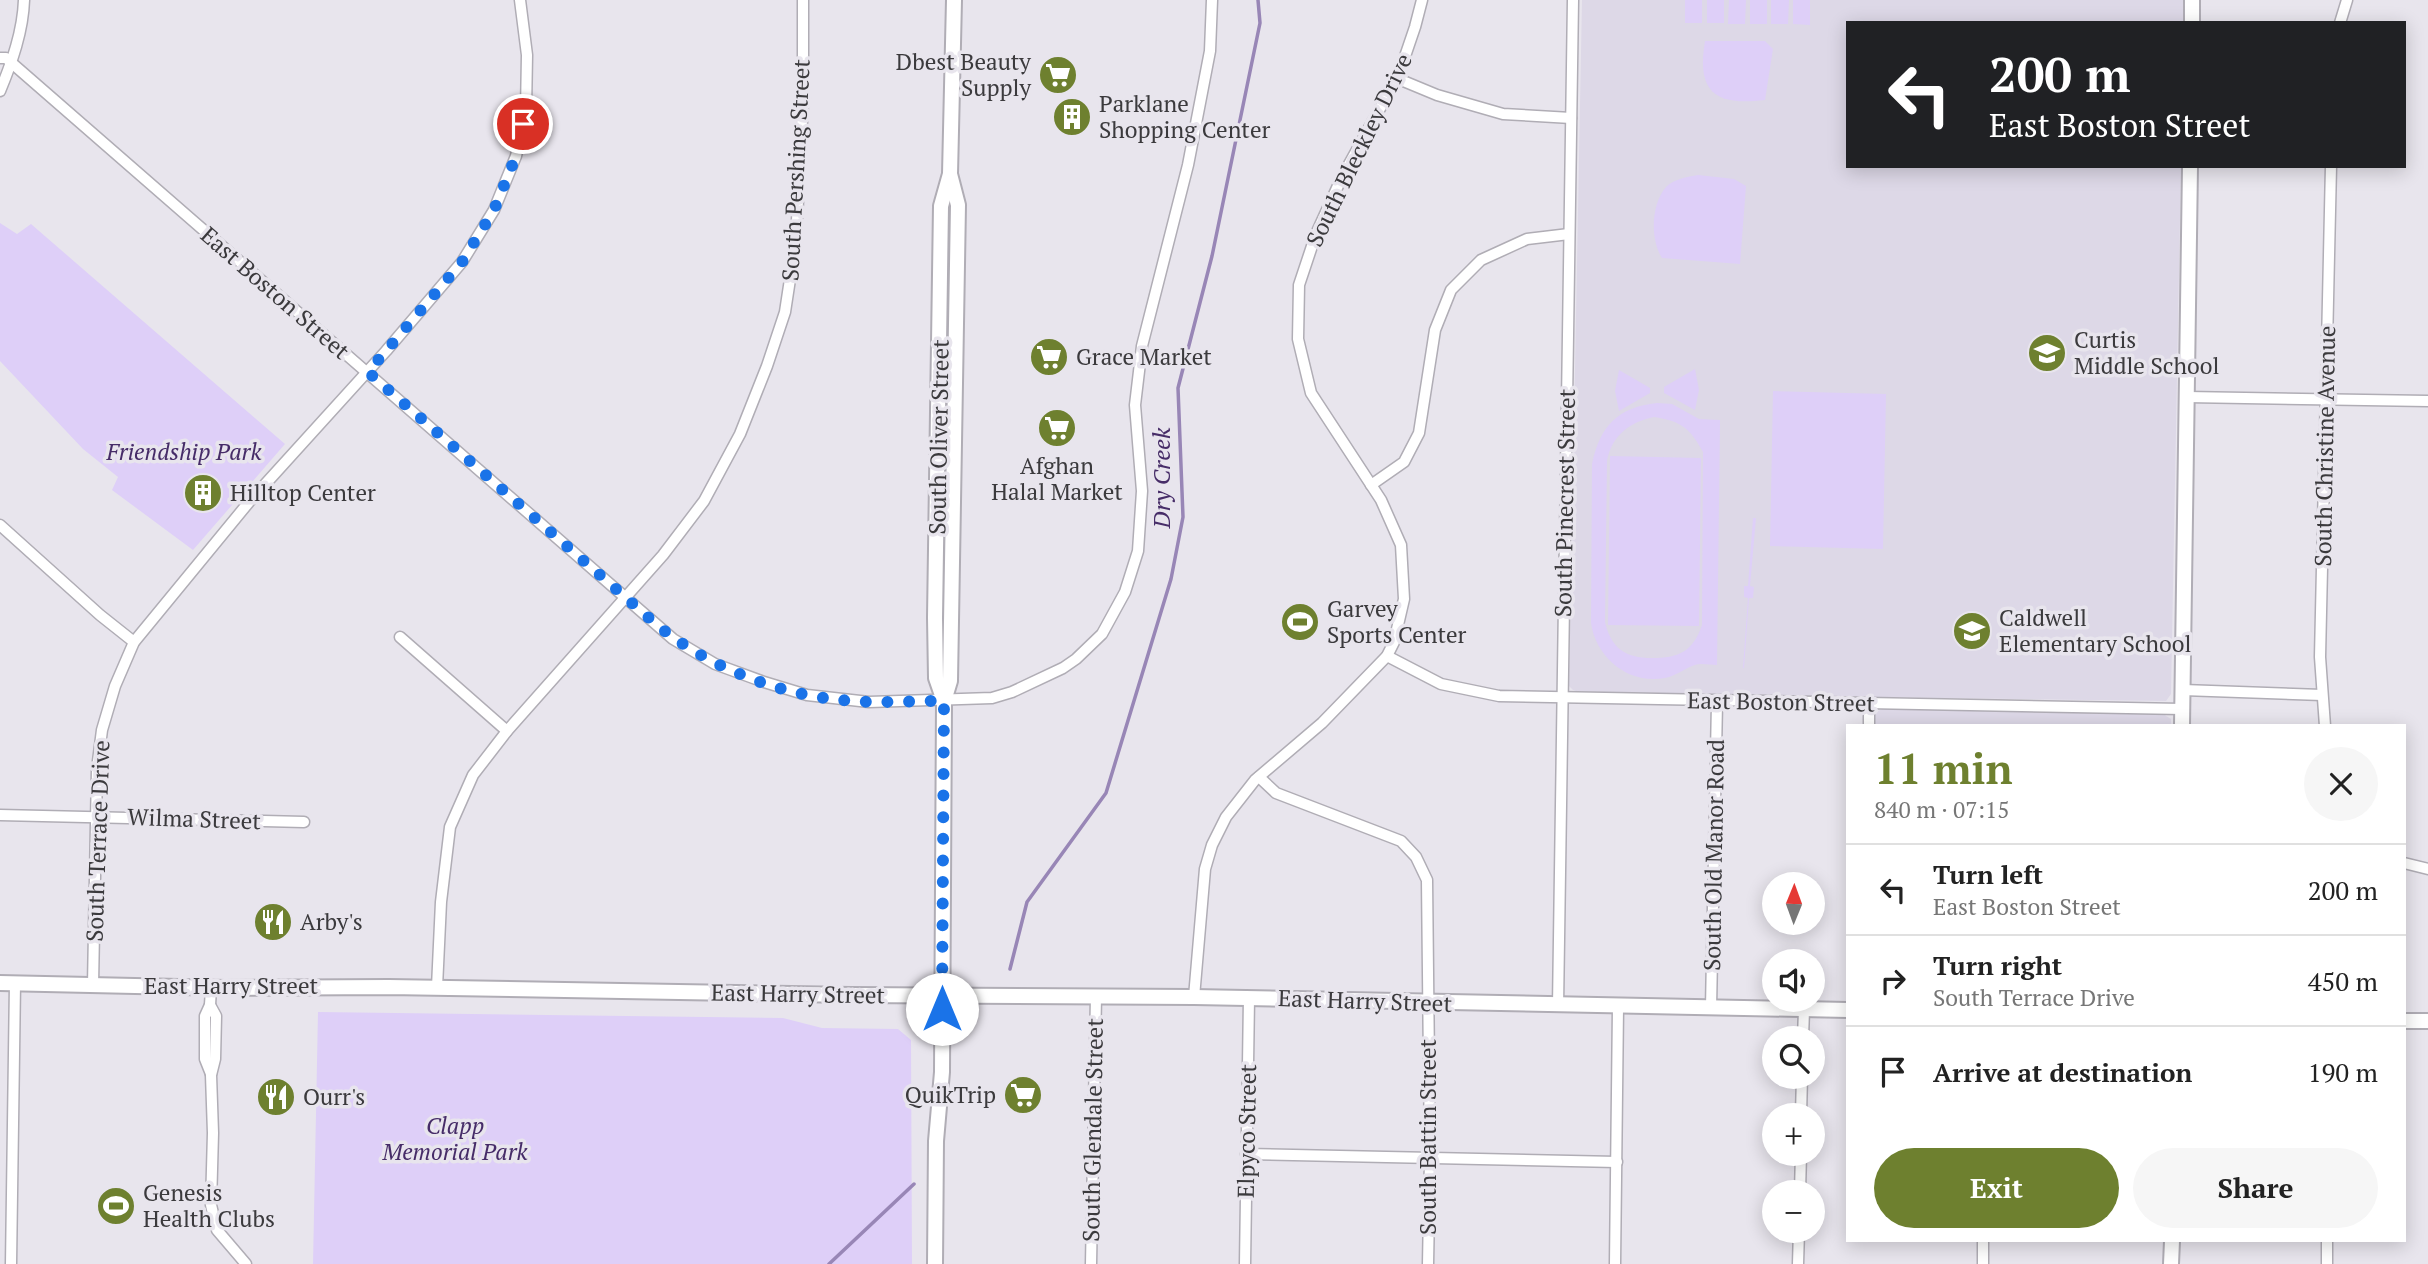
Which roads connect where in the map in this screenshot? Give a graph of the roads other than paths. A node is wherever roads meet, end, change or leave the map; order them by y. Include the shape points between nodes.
1 (24, 0) edge
2 (520, 0) edge
3 (803, 0) edge
4 (954, 0) edge
5 (1212, 0) edge
6 (1422, 0) edge
7 (1573, 0) edge
8 (2192, 0) edge
9 (2347, 0) edge
10 (2192, 21) edge
11 (2341, 21) edge
12 (0, 58) edge
13 (12, 63) junction
14 (1396, 78) junction
15 (0, 91) edge
16 (1571, 118) junction
17 (2190, 168) edge
18 (2331, 168) edge
19 (1569, 234) junction
20 (368, 372) junction
21 (2187, 397) junction
22 (2326, 399) junction
23 (2428, 401) edge
24 (1371, 485) junction
25 (0, 525) edge
26 (625, 598) junction
27 (400, 637) dead end
28 (134, 642) junction
29 (1387, 656) junction
30 (2183, 690) junction
31 (2322, 695) junction
32 (1563, 697) junction
33 (944, 701) junction
34 (1717, 702) junction
35 (1869, 704) junction
36 (2182, 709) junction
37 (1869, 724) edge
38 (2182, 724) edge
39 (2325, 724) edge
40 (507, 731) junction
41 (1259, 777) junction
42 (0, 815) edge
43 (97, 816) junction
44 (304, 822) dead end
45 (2406, 864) edge
46 (2428, 869) edge
47 (7, 983) edge
48 (93, 985) junction
49 (211, 988) junction
50 (437, 988) junction
51 (942, 995) junction
52 (1096, 996) junction
53 (1194, 997) junction
54 (1249, 998) junction
55 (1427, 1003) junction
56 (1559, 1006) junction
57 (1618, 1007) junction
58 (1711, 1008) junction
59 (1762, 1009) edge
60 (1825, 1010) edge
61 (1846, 1010) edge
62 (2406, 1021) edge
63 (2428, 1021) edge
64 (1246, 1154) junction
65 (1430, 1158) junction
66 (1616, 1162) junction
67 (1983, 1242) edge
68 (2172, 1242) edge
69 (2327, 1242) edge
70 (1799, 1243) edge
71 (11, 1264) edge
72 (246, 1264) edge
73 (935, 1264) edge
74 (1091, 1264) edge
75 (1245, 1264) edge
76 (1428, 1264) edge
77 (1615, 1264) edge
78 (1798, 1264) edge
79 (1983, 1264) edge
80 (2171, 1264) edge
81 (2327, 1264) edge

1 - 13 street
2 - 20 street, South Terrace Drive via 527,55 526,110 516,156 494,210 462,262
3 - 26 street, South Pershing Street via 796,240 785,312 740,434 717,478 670,546
4 - 33 main road, South Oliver Street via 950,174 941,206 935,618 936,678
5 - 33 street via 1210,51 1188,165 1138,373 1135,405 1142,522 1125,592 1102,634 1063,668 992,698
6 - 14 street, South Bleckley Drive
7 - 16 street, South Pinecrest Street
8 - 10 main road
9 - 11 street
12 - 13 street, East Boston Street
13 - 15 street
13 - 20 street, East Boston Street
14 - 16 street via 1503,114
14 - 24 street, South Bleckley Drive via 1315,234 1299,285 1298,339 1311,393
16 - 19 street, South Pinecrest Street
17 - 21 main road
18 - 22 street, South Christine Avenue
19 - 24 street via 1527,239 1481,260 1451,290 1435,330 1419,433 1404,462
19 - 32 street, South Pinecrest Street
20 - 26 street, East Boston Street
20 - 28 street, South Terrace Drive via 249,502
21 - 22 street
21 - 30 main road
22 - 23 street
22 - 31 street, South Christine Avenue
24 - 29 street, South Bleckley Drive via 1401,545 1404,599
25 - 28 street
26 - 33 street, East Boston Street via 673,639 715,664 796,692 869,702
26 - 40 street, South Pershing Street
27 - 40 street
28 - 43 street, South Terrace Drive via 102,730
29 - 32 street, East Boston Street via 1441,684 1499,696
29 - 41 street, South Bleckley Drive via 1322,723
30 - 31 street
30 - 36 main road
31 - 39 street, South Christine Avenue
32 - 34 street, East Boston Street
32 - 56 street, South Pinecrest Street
33 - 51 main road, South Oliver Street
34 - 35 street, East Boston Street
34 - 58 street, South Old Manor Road
35 - 36 street, East Boston Street
35 - 37 street
36 - 38 main road
40 - 50 street, South Pershing Street via 473,775 450,827
41 - 53 street, South Bleckley Drive via 1226,817 1212,845 1205,869
41 - 55 street, South Battin Street via 1276,793 1401,841 1416,857 1427,880
42 - 43 street, Wilma Street
43 - 44 street, Wilma Street
43 - 48 street, South Terrace Drive
45 - 46 street
47 - 48 main road, East Harry Street
47 - 71 street
48 - 49 main road, East Harry Street
49 - 50 main road, East Harry Street
49 - 72 street via 205,1016 205,1059 211,1075 211,1205 217,1230
50 - 51 main road, East Harry Street
51 - 52 main road, East Harry Street
51 - 73 main road, South Oliver Street
52 - 53 main road, East Harry Street
52 - 74 street, South Glendale Street
53 - 54 main road, East Harry Street
54 - 55 main road, East Harry Street
54 - 64 street, Elpyco Street
55 - 56 main road, East Harry Street
55 - 65 street, South Battin Street
56 - 57 main road, East Harry Street
57 - 58 main road, East Harry Street
57 - 66 street
58 - 59 main road, East Harry Street
60 - 61 main road, East Harry Street
62 - 63 main road
64 - 65 street
64 - 75 street, Elpyco Street
65 - 66 street
65 - 76 street, South Battin Street
66 - 77 street
67 - 79 street
68 - 80 main road
69 - 81 street
70 - 78 street

